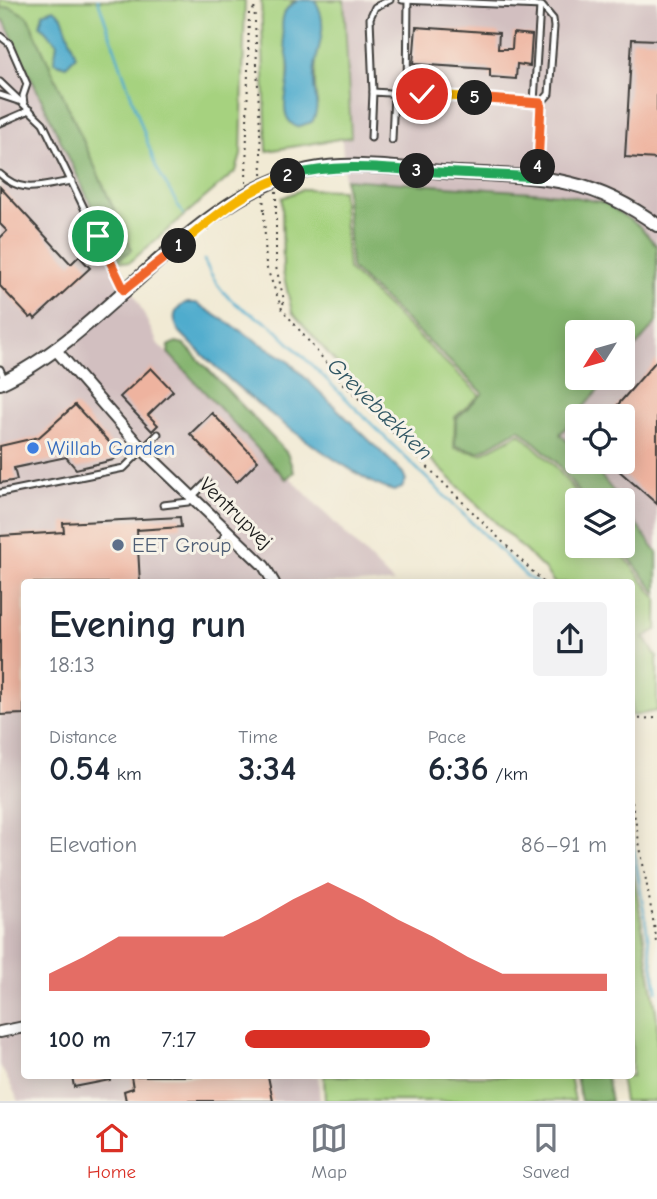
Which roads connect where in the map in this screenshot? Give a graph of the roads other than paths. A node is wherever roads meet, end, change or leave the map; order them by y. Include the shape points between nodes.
1 (390, 0) edge
2 (402, 0) edge
3 (408, 0) edge
4 (540, 6) junction
5 (0, 36) edge
6 (0, 82) edge
7 (373, 92) junction
8 (394, 93) junction
9 (407, 93) junction
10 (0, 94) edge
11 (534, 102) junction
12 (541, 103) junction
13 (24, 104) junction
14 (30, 110) junction
15 (0, 124) edge
16 (371, 138) dead end
17 (392, 140) dead end
18 (0, 174) edge
19 (538, 177) junction
20 (72, 181) junction
21 (657, 225) edge
22 (124, 290) junction
23 (55, 349) junction
24 (2, 377) edge
25 (158, 434) dead end
26 (143, 450) junction
27 (207, 482) dead end
28 (0, 493) edge
29 (193, 497) junction
30 (163, 505) dead end
31 (228, 531) junction
32 (219, 544) dead end
33 (272, 579) edge
34 (21, 1028) edge
35 (2, 1031) edge

1 - 7 lane via 374,7 370,18
2 - 3 lane
3 - 4 lane
3 - 9 lane
4 - 11 lane
4 - 12 lane via 554,26 549,94
5 - 13 lane via 9,43 27,84
6 - 13 lane
7 - 8 lane
7 - 16 lane
8 - 9 lane
8 - 17 lane
9 - 11 lane
10 - 13 lane
11 - 12 lane
12 - 19 lane
13 - 14 lane
14 - 15 lane
14 - 20 lane via 43,123
18 - 20 lane via 22,188
19 - 21 street via 609,194
19 - 22 street via 356,166 315,169 276,180 224,209
20 - 22 lane
22 - 23 street
23 - 24 street
23 - 26 street, Ventrupvej
25 - 26 lane
26 - 28 lane via 124,468
26 - 29 street, Ventrupvej
27 - 29 lane
29 - 30 lane via 188,502
29 - 31 street, Ventrupvej
31 - 32 lane
31 - 33 street, Ventrupvej
34 - 35 street

